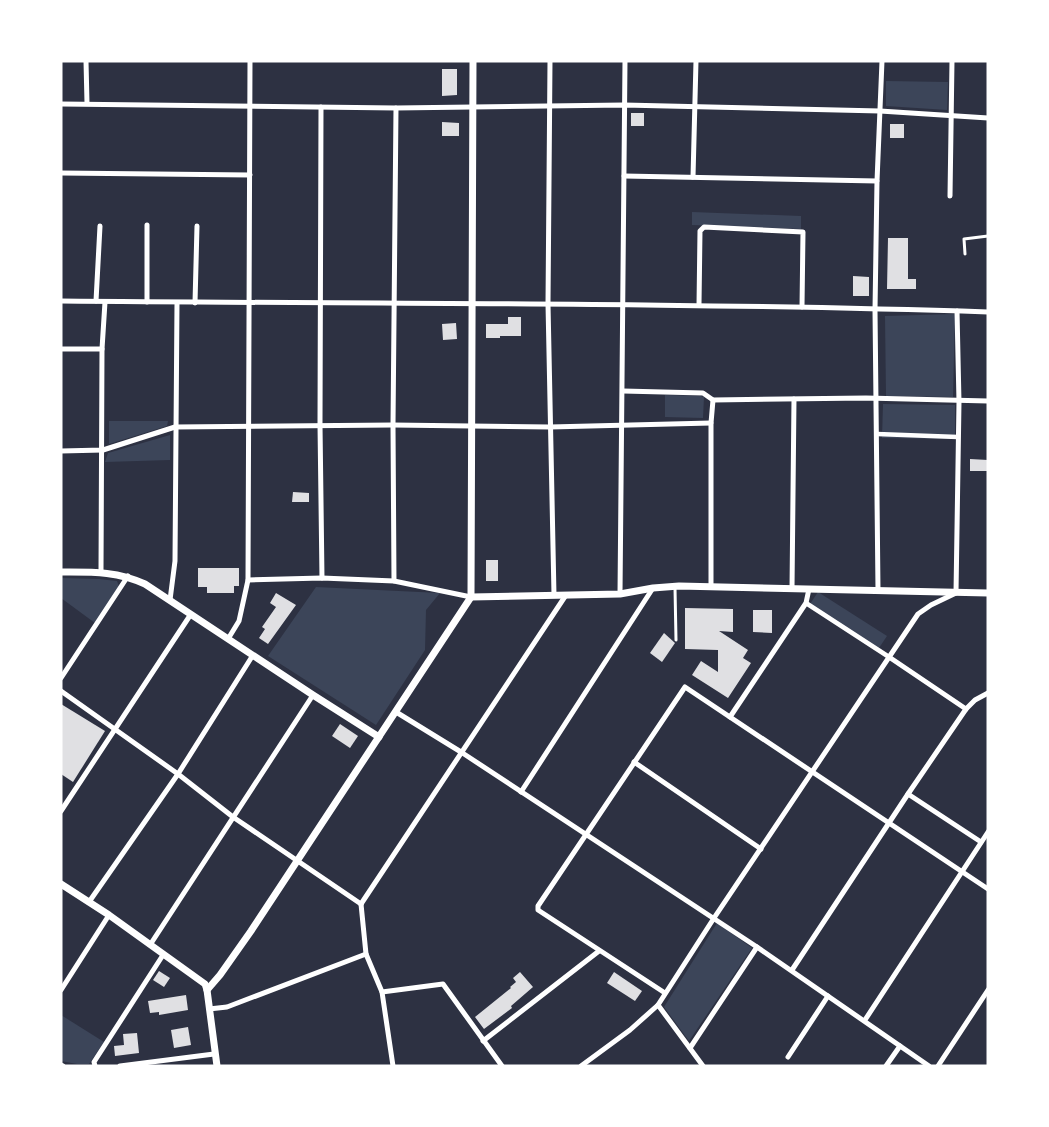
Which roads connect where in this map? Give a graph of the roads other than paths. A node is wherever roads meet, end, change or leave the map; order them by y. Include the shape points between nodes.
1 (86, 61) edge
2 (250, 61) edge
3 (473, 61) edge
4 (550, 61) edge
5 (625, 61) edge
6 (696, 61) edge
7 (882, 61) edge
8 (952, 61) edge
9 (61, 104) edge
10 (87, 104) junction
11 (550, 105) junction
12 (624, 105) junction
13 (250, 106) junction
14 (695, 106) junction
15 (321, 107) junction
16 (396, 108) junction
17 (473, 108) junction
18 (880, 110) junction
19 (952, 116) junction
20 (988, 118) edge
21 (61, 173) edge
22 (250, 175) junction
23 (624, 176) junction
24 (693, 177) junction
25 (877, 181) junction
26 (950, 196) dead end
27 (147, 224) dead end
28 (100, 226) dead end
29 (198, 226) dead end
30 (988, 236) edge
31 (964, 254) dead end
32 (61, 301) edge
33 (96, 301) junction
34 (105, 302) junction
35 (147, 302) junction
36 (177, 303) junction
37 (195, 303) junction
38 (249, 303) junction
39 (321, 303) junction
40 (395, 303) junction
41 (472, 304) junction
42 (548, 304) junction
43 (623, 304) junction
44 (699, 305) junction
45 (802, 307) junction
46 (876, 310) junction
47 (957, 311) junction
48 (988, 312) edge
49 (61, 349) edge
50 (102, 349) junction
51 (623, 391) junction
52 (794, 399) junction
53 (876, 399) junction
54 (713, 400) junction
55 (988, 401) edge
56 (959, 402) junction
57 (711, 423) junction
58 (320, 425) junction
59 (393, 425) junction
60 (472, 426) junction
61 (623, 426) junction
62 (175, 427) junction
63 (248, 427) junction
64 (550, 427) junction
65 (877, 434) junction
66 (958, 437) junction
67 (102, 450) junction
68 (61, 451) edge
69 (61, 572) edge
70 (101, 572) junction
71 (129, 576) junction
72 (322, 578) junction
73 (248, 580) junction
74 (394, 581) junction
75 (676, 586) junction
76 (711, 587) junction
77 (653, 588) junction
78 (792, 589) junction
79 (809, 589) junction
80 (878, 590) junction
81 (956, 593) junction
82 (988, 593) edge
83 (620, 594) junction
84 (566, 595) junction
85 (554, 596) junction
86 (471, 597) junction
87 (170, 600) junction
88 (806, 603) junction
89 (191, 614) junction
90 (228, 638) junction
91 (676, 640) dead end
92 (252, 655) junction
93 (889, 657) junction
94 (61, 678) edge
95 (61, 691) edge
96 (988, 692) edge
97 (313, 695) junction
98 (966, 709) junction
99 (396, 712) junction
100 (730, 717) junction
101 (116, 728) junction
102 (379, 737) junction
103 (461, 752) junction
104 (634, 762) junction
105 (812, 772) junction
106 (178, 774) junction
107 (521, 792) junction
108 (908, 794) junction
109 (61, 811) edge
110 (233, 818) junction
111 (889, 824) junction
112 (988, 832) edge
113 (586, 834) junction
114 (981, 842) junction
115 (761, 849) junction
116 (298, 861) junction
117 (961, 872) junction
118 (61, 884) edge
119 (988, 890) edge
120 (89, 902) junction
121 (361, 904) junction
122 (109, 915) junction
123 (714, 918) junction
124 (150, 945) junction
125 (757, 947) junction
126 (599, 951) junction
127 (366, 954) junction
128 (163, 955) junction
129 (792, 970) junction
130 (61, 990) edge
131 (207, 990) junction
132 (382, 992) junction
133 (665, 993) junction
134 (987, 993) edge
135 (828, 996) junction
136 (658, 1006) junction
137 (209, 1009) junction
138 (865, 1020) junction
139 (483, 1041) junction
140 (900, 1046) junction
141 (690, 1048) junction
142 (214, 1054) junction
143 (788, 1057) dead end
144 (95, 1066) edge
145 (120, 1066) edge
146 (217, 1066) edge
147 (393, 1066) edge
148 (502, 1066) edge
149 (581, 1066) edge
150 (703, 1066) edge
151 (886, 1066) edge
152 (930, 1066) edge
153 (938, 1066) edge

1 - 10 street
2 - 13 street
3 - 17 street
4 - 11 street
5 - 12 street
6 - 14 street
7 - 18 street
8 - 19 street
9 - 10 street
10 - 13 street
11 - 12 street
11 - 17 street
11 - 42 street
12 - 14 street
12 - 23 street
13 - 15 street
13 - 22 street
14 - 18 street
14 - 24 street
15 - 16 street
15 - 39 street
16 - 17 street
16 - 40 street
17 - 41 street
18 - 19 street
18 - 25 street
19 - 20 street
19 - 26 street
21 - 22 street
22 - 38 street
23 - 24 street
23 - 43 street
24 - 25 street
25 - 46 street
27 - 35 street
28 - 33 street
29 - 37 street
30 - 31 lane via 964,239
32 - 33 street
33 - 34 street
34 - 35 street
34 - 50 street
35 - 36 street
36 - 37 street
36 - 62 street
37 - 38 street
38 - 39 street
38 - 63 street
39 - 40 street
39 - 58 street
40 - 41 street
40 - 59 street
41 - 42 street
41 - 60 street
42 - 43 street
42 - 64 street
43 - 44 street
43 - 51 street
44 - 45 street
44 - 45 street via 700,231 704,227 802,232
45 - 46 street
46 - 47 street
46 - 53 street
47 - 48 street
47 - 56 street
49 - 50 street
50 - 67 street
51 - 54 street via 703,393
51 - 61 street
52 - 53 street
52 - 54 street
52 - 78 street
53 - 56 street
53 - 65 street
54 - 57 street
55 - 56 street
56 - 66 street
57 - 61 street
57 - 76 street
58 - 59 street
58 - 63 street
58 - 72 street
59 - 60 street
59 - 74 street
60 - 64 street
60 - 86 street
61 - 64 street
61 - 83 street
62 - 63 street
62 - 67 street
62 - 87 street via 175,560
63 - 73 street
64 - 85 street
65 - 66 street
65 - 80 street
66 - 81 street
67 - 68 street
67 - 70 street
69 - 70 street
70 - 71 street
71 - 87 street
71 - 94 street
72 - 73 street
72 - 74 street
73 - 90 street via 238,621
74 - 86 street
75 - 76 street
75 - 77 street
75 - 91 lane
76 - 78 street
77 - 83 street
77 - 107 street
78 - 79 street
79 - 80 street
79 - 88 street
80 - 81 street
81 - 82 street
81 - 93 street via 918,614
83 - 84 street
84 - 85 street
84 - 103 street
85 - 86 street
86 - 99 street
87 - 89 street
88 - 93 street
88 - 100 street
89 - 90 street
89 - 101 street
90 - 92 street
92 - 97 street
92 - 106 street
93 - 98 street
93 - 105 street
95 - 101 street
96 - 98 street
97 - 102 street
97 - 110 street
98 - 108 street
99 - 102 street
99 - 103 street
100 - 104 street via 684,687
100 - 105 street
101 - 106 street
101 - 109 street
102 - 116 street
103 - 107 street
103 - 121 street
104 - 113 street
104 - 115 street
105 - 111 street
105 - 115 street
106 - 110 street
106 - 120 street
107 - 113 street
108 - 111 street
108 - 114 street
110 - 116 street
110 - 124 street
111 - 117 street
111 - 129 street
112 - 114 street
113 - 123 street
113 - 126 street via 538,910
114 - 117 street
115 - 123 street
116 - 121 street
116 - 131 street
117 - 119 street
117 - 138 street
118 - 120 street
120 - 122 street
121 - 127 street
122 - 124 street
122 - 130 street
123 - 125 street
123 - 133 street
124 - 128 street
125 - 129 street
125 - 141 street
126 - 133 street
126 - 139 street
127 - 132 street
127 - 137 street via 227,1007
128 - 131 street via 200,980
128 - 144 street via 94,1062
129 - 135 street
131 - 137 street
132 - 139 street via 443,984
132 - 147 street
133 - 136 street
134 - 153 street
135 - 138 street
135 - 143 street
136 - 141 street
136 - 149 street
137 - 142 street
138 - 140 street
139 - 148 street
140 - 151 street
140 - 152 street
141 - 150 street
142 - 145 street
142 - 146 street

